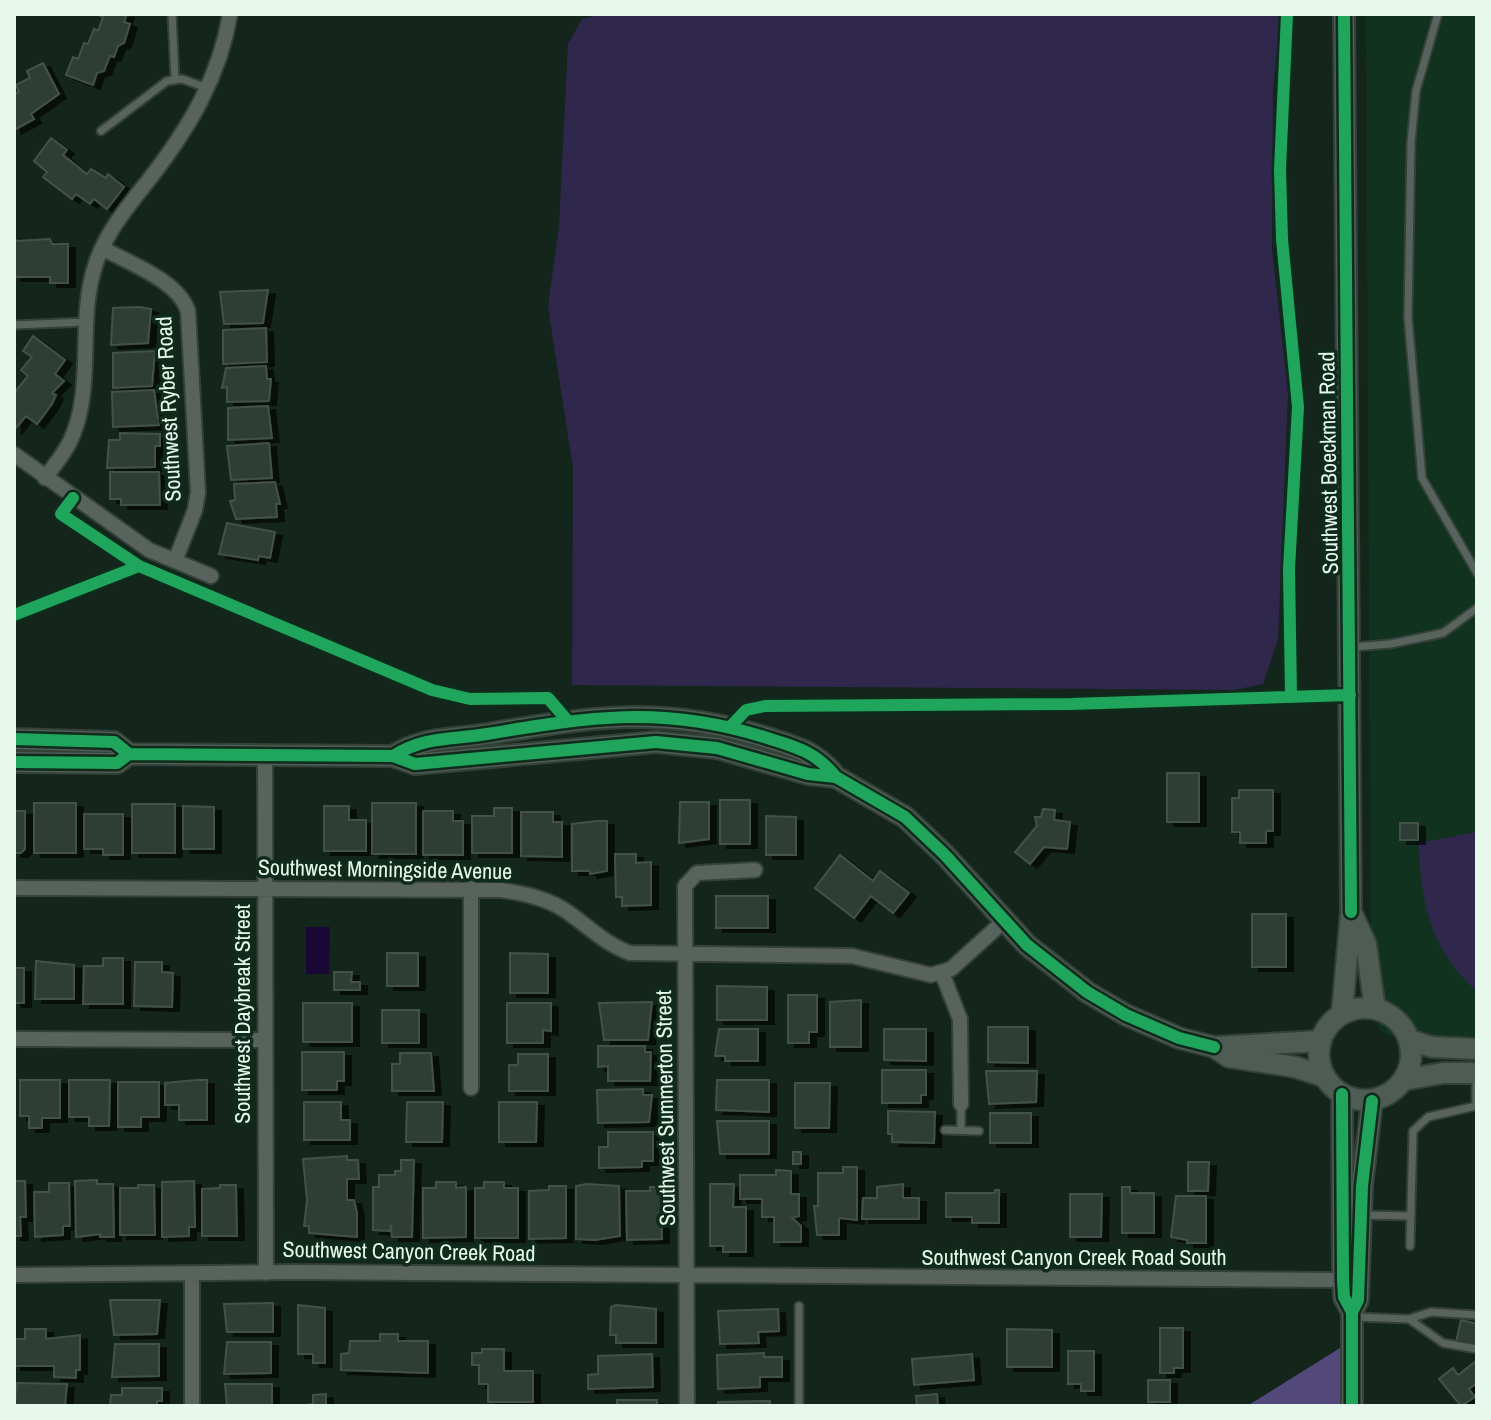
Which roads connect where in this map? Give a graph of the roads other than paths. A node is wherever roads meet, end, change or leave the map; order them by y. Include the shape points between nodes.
1 (172, 14) edge
2 (230, 14) edge
3 (1344, 14) edge
4 (1438, 14) edge
5 (175, 79) junction
6 (207, 88) junction
7 (101, 131) dead end
8 (102, 248) junction
9 (85, 322) junction
10 (14, 325) edge
11 (14, 454) edge
12 (45, 478) junction
13 (175, 561) junction
14 (1477, 573) edge
15 (211, 576) dead end
16 (1477, 608) edge
17 (1349, 647) junction
18 (14, 739) edge
19 (129, 754) junction
20 (265, 755) junction
21 (393, 756) junction
22 (14, 762) edge
23 (836, 777) junction
24 (755, 870) dead end
25 (14, 888) edge
26 (471, 888) junction
27 (264, 889) junction
28 (1351, 912) junction
29 (1004, 921) junction
30 (685, 955) junction
31 (942, 973) junction
32 (1375, 1009) junction
33 (1342, 1013) junction
34 (14, 1039) edge
35 (265, 1040) junction
36 (1409, 1040) junction
37 (1320, 1041) junction
38 (1214, 1047) junction
39 (1477, 1049) edge
40 (1477, 1073) edge
41 (1323, 1076) junction
42 (1403, 1080) junction
43 (471, 1088) dead end
44 (1342, 1094) junction
45 (1372, 1101) junction
46 (961, 1104) joint
47 (1477, 1106) edge
48 (945, 1130) dead end
49 (961, 1130) junction
50 (979, 1131) dead end
51 (1361, 1215) junction
52 (1410, 1216) junction
53 (1410, 1246) dead end
54 (266, 1273) junction
55 (14, 1275) edge
56 (192, 1275) junction
57 (687, 1276) junction
58 (804, 1276) joint
59 (1343, 1280) junction
60 (799, 1306) dead end
61 (1352, 1315) junction
62 (1477, 1315) edge
63 (1409, 1319) junction
64 (1477, 1349) edge
65 (192, 1406) edge
66 (687, 1406) edge
67 (799, 1406) edge
68 (1352, 1406) edge

1 - 5 lane
2 - 6 street
3 - 17 main road, Southwest Boeckman Road
4 - 14 lane via 1416,91 1412,129 1408,317 1422,478
5 - 6 lane
5 - 7 lane via 156,87
6 - 8 street via 182,135
8 - 9 street via 91,277
8 - 13 street, Southwest Ryber Road via 172,289 188,311 198,492
9 - 10 lane
9 - 12 street via 75,429
11 - 12 street
12 - 13 street via 149,550
13 - 15 street
16 - 17 lane via 1443,633
17 - 28 main road, Southwest Boeckman Road
18 - 19 main road via 114,742
19 - 20 main road
19 - 22 main road via 117,763
20 - 21 main road
20 - 27 street, Southwest Daybreak Street
21 - 23 main road via 415,764 656,742 717,748
21 - 23 main road via 415,742 551,721 646,715 707,722 784,743 819,756
23 - 29 main road via 905,817
24 - 30 street, Southwest Summerton Street via 712,871 689,878
25 - 27 street, Southwest Morningside Avenue
26 - 27 street, Southwest Morningside Avenue
26 - 30 street, Southwest Morningside Avenue via 542,899 630,953
26 - 43 street
27 - 35 street, Southwest Daybreak Street
28 - 32 main road, Southwest Boeckman Road via 1366,944
28 - 33 main road, Southwest Boeckman Road
29 - 31 street
29 - 38 main road via 1087,992 1179,1038
30 - 31 street, Southwest Morningside Avenue via 852,956 931,975
30 - 57 street, Southwest Summerton Street
31 - 46 street via 960,1019
32 - 33 main road
32 - 36 main road via 1390,1015
33 - 37 main road
34 - 35 street
35 - 54 street, Southwest Daybreak Street
36 - 39 main road
36 - 42 main road via 1411,1054
37 - 38 main road
37 - 41 main road
38 - 41 main road via 1229,1057
40 - 42 main road
40 - 47 lane
41 - 44 main road
42 - 45 main road via 1390,1094
44 - 45 main road
44 - 59 main road
45 - 51 main road
46 - 49 lane
47 - 52 lane via 1428,1117 1413,1131
48 - 49 lane
49 - 50 lane
51 - 52 lane
51 - 61 main road via 1358,1300
52 - 53 lane
54 - 56 street, Southwest Canyon Creek Road
54 - 57 street, Southwest Canyon Creek Road
55 - 56 street, Southwest Canyon Creek Road
56 - 65 street
57 - 58 street, Southwest Canyon Creek Road
57 - 66 street, Southwest Summerton Street
58 - 59 street, Southwest Canyon Creek Road South
59 - 61 main road
60 - 67 lane
61 - 63 lane
61 - 68 main road
62 - 63 lane via 1449,1311
63 - 64 lane via 1443,1343

